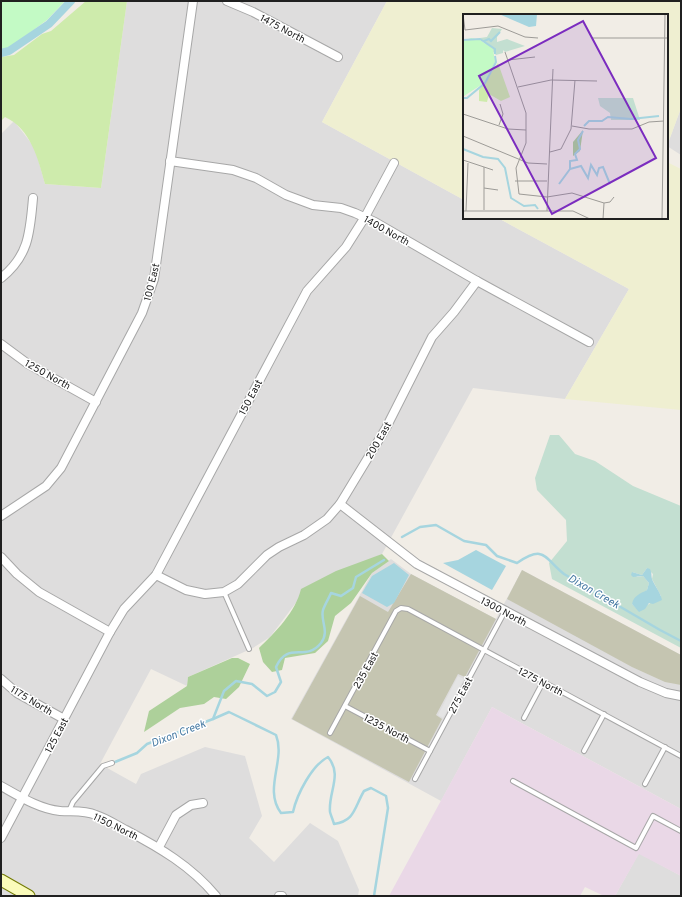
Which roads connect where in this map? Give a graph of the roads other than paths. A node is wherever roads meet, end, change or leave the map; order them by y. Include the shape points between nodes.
1 (193, 1) edge
2 (227, 1) edge
3 (338, 57) dead end
4 (170, 161) junction
5 (394, 163) dead end
6 (33, 198) dead end
7 (365, 217) junction
8 (1, 278) edge
9 (477, 281) junction
10 (589, 342) dead end
11 (1, 344) edge
12 (96, 402) junction
13 (340, 504) junction
14 (1, 516) edge
15 (1, 557) edge
16 (156, 575) junction
17 (224, 592) junction
18 (401, 608) joint
19 (504, 611) junction
20 (110, 632) junction
21 (249, 650) dead end
22 (484, 650) junction
23 (1, 680) edge
24 (543, 682) junction
25 (681, 696) edge
26 (345, 706) junction
27 (604, 714) junction
28 (524, 718) dead end
29 (64, 719) junction
30 (330, 733) dead end
31 (665, 747) junction
32 (430, 751) junction
33 (584, 751) dead end
34 (681, 756) edge
35 (112, 763) dead end
36 (415, 779) dead end
37 (513, 781) dead end
38 (645, 784) dead end
39 (1, 786) edge
40 (22, 798) junction
41 (204, 803) dead end
42 (69, 811) junction
43 (681, 831) edge
44 (1, 838) edge
45 (159, 847) junction
46 (1, 880) edge
47 (29, 896) edge
48 (216, 896) edge
49 (279, 896) edge
50 (282, 896) edge

1 - 4 street, 100 East
2 - 3 street, 1475 North
4 - 7 street, 1400 North via 233,170 313,205 341,208
4 - 12 street, 100 East via 154,279 149,296
5 - 7 street, 150 East
6 - 8 street via 24,251 15,265
7 - 9 street, 1400 North
7 - 16 street, 150 East via 346,247 307,291
9 - 10 street, 1400 North
9 - 13 street, 200 East via 432,337 386,428
11 - 12 street, 1250 North via 28,364
12 - 14 street, 100 East via 61,468 46,486
13 - 17 street, 200 East via 327,519 304,535 266,555 238,584
13 - 19 street, 1300 North via 417,564
15 - 20 street via 39,592
16 - 17 street via 186,590 205,594
16 - 20 street, 150 East via 124,609
17 - 21 lane
18 - 22 lane, 1275 North via 408,609
18 - 26 lane, 235 East via 396,611
19 - 22 lane, 275 East
19 - 25 street, 1300 North via 640,682 666,693
20 - 29 street, 125 East
22 - 24 lane, 1275 North
22 - 32 lane, 275 East
23 - 29 street, 1175 North via 17,693
24 - 27 lane, 1275 North
24 - 28 lane
26 - 30 lane, 235 East
26 - 32 lane, 1235 North
27 - 31 lane, 1275 North
27 - 33 lane
29 - 40 street, 125 East
31 - 34 lane, 1275 North
31 - 38 lane
32 - 36 lane, 275 East
35 - 42 lane via 103,766 73,802
37 - 43 lane via 636,848 653,816
39 - 40 street, 1150 North
40 - 42 street, 1150 North via 45,808
40 - 44 street, 125 East
41 - 45 street via 191,804 176,815
42 - 45 street, 1150 North via 80,810 96,814
45 - 48 street, 1150 North via 202,879
46 - 47 street
49 - 50 street

